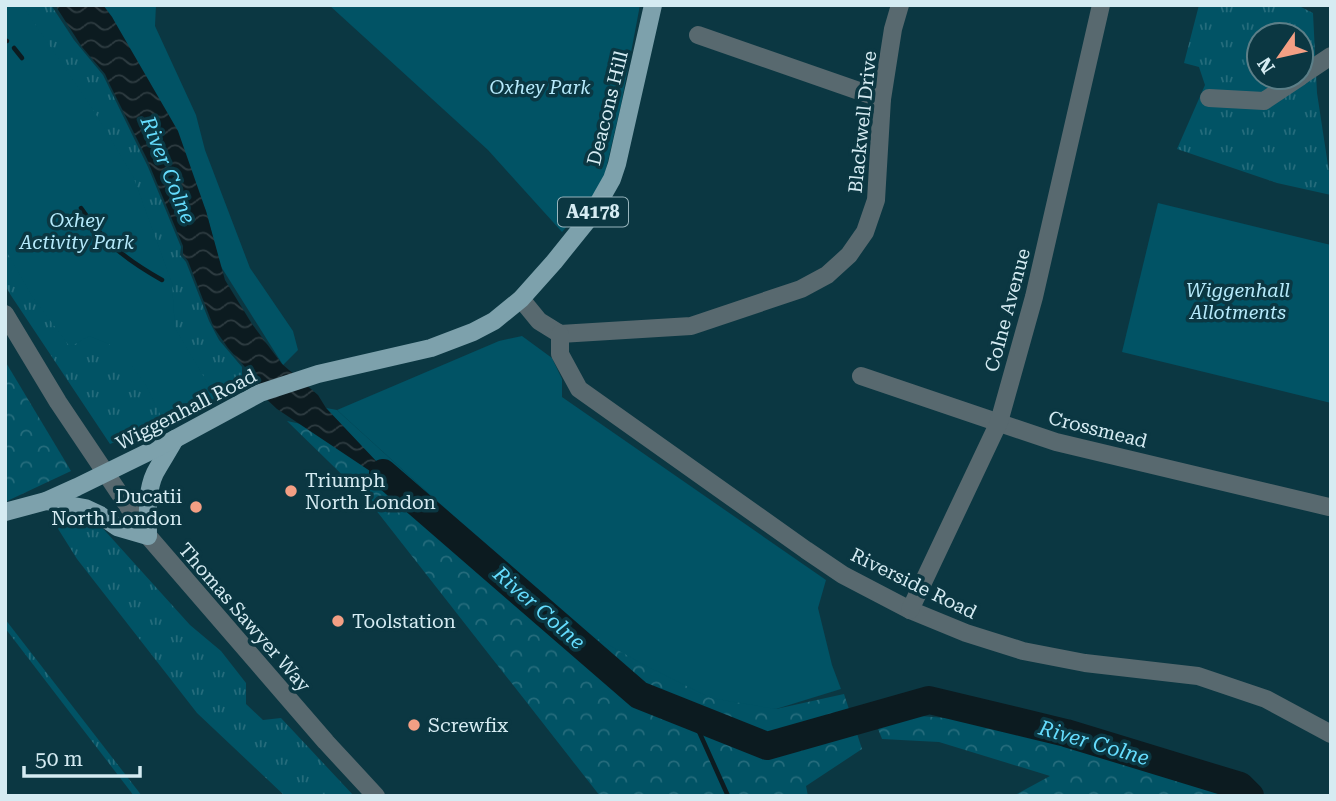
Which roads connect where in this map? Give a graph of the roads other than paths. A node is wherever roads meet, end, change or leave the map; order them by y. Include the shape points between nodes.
1 (653, 5) edge
2 (901, 5) edge
3 (1101, 5) edge
4 (698, 35) dead end
5 (1331, 56) edge
6 (1315, 67) edge
7 (1279, 91) edge
8 (1209, 97) dead end
9 (882, 99) junction
10 (521, 299) junction
11 (5, 314) edge
12 (560, 334) junction
13 (432, 348) joint
14 (860, 376) dead end
15 (999, 422) junction
16 (175, 439) junction
17 (106, 473) junction
18 (46, 501) junction
19 (1329, 507) dead end
20 (5, 512) edge
21 (148, 536) junction
22 (910, 610) junction
23 (1331, 734) edge
24 (376, 796) edge

1 - 10 main road, Deacons Hill / A4178 via 612,179 591,216
2 - 9 street, Blackwell Drive
3 - 15 street, Colne Avenue via 1034,297
4 - 9 street
5 - 6 street
7 - 8 street via 1264,101
9 - 12 street, Blackwell Drive via 876,200 865,233 849,256 827,275 801,289 691,326
10 - 12 street via 539,321
10 - 13 main road, Deacons Hill / A4178 via 494,321
11 - 17 street, Thomas Sawyer Way
12 - 22 street, Riverside Road via 560,354 579,389 806,550
13 - 16 main road, Wiggenhall Road / A4178 via 260,393
14 - 15 street, Crossmead
15 - 19 street, Crossmead via 1056,442
15 - 22 street, Colne Avenue
16 - 17 main road, Wiggenhall Road / A4178
16 - 21 main road via 155,473 148,503
17 - 18 main road, Wiggenhall Road / A4178
17 - 21 street, Thomas Sawyer Way
18 - 20 main road, Wiggenhall Road / A4178
18 - 21 main road via 85,508 117,527
21 - 24 street, Thomas Sawyer Way
22 - 23 street, Riverside Road via 1023,651 1198,676 1266,699

